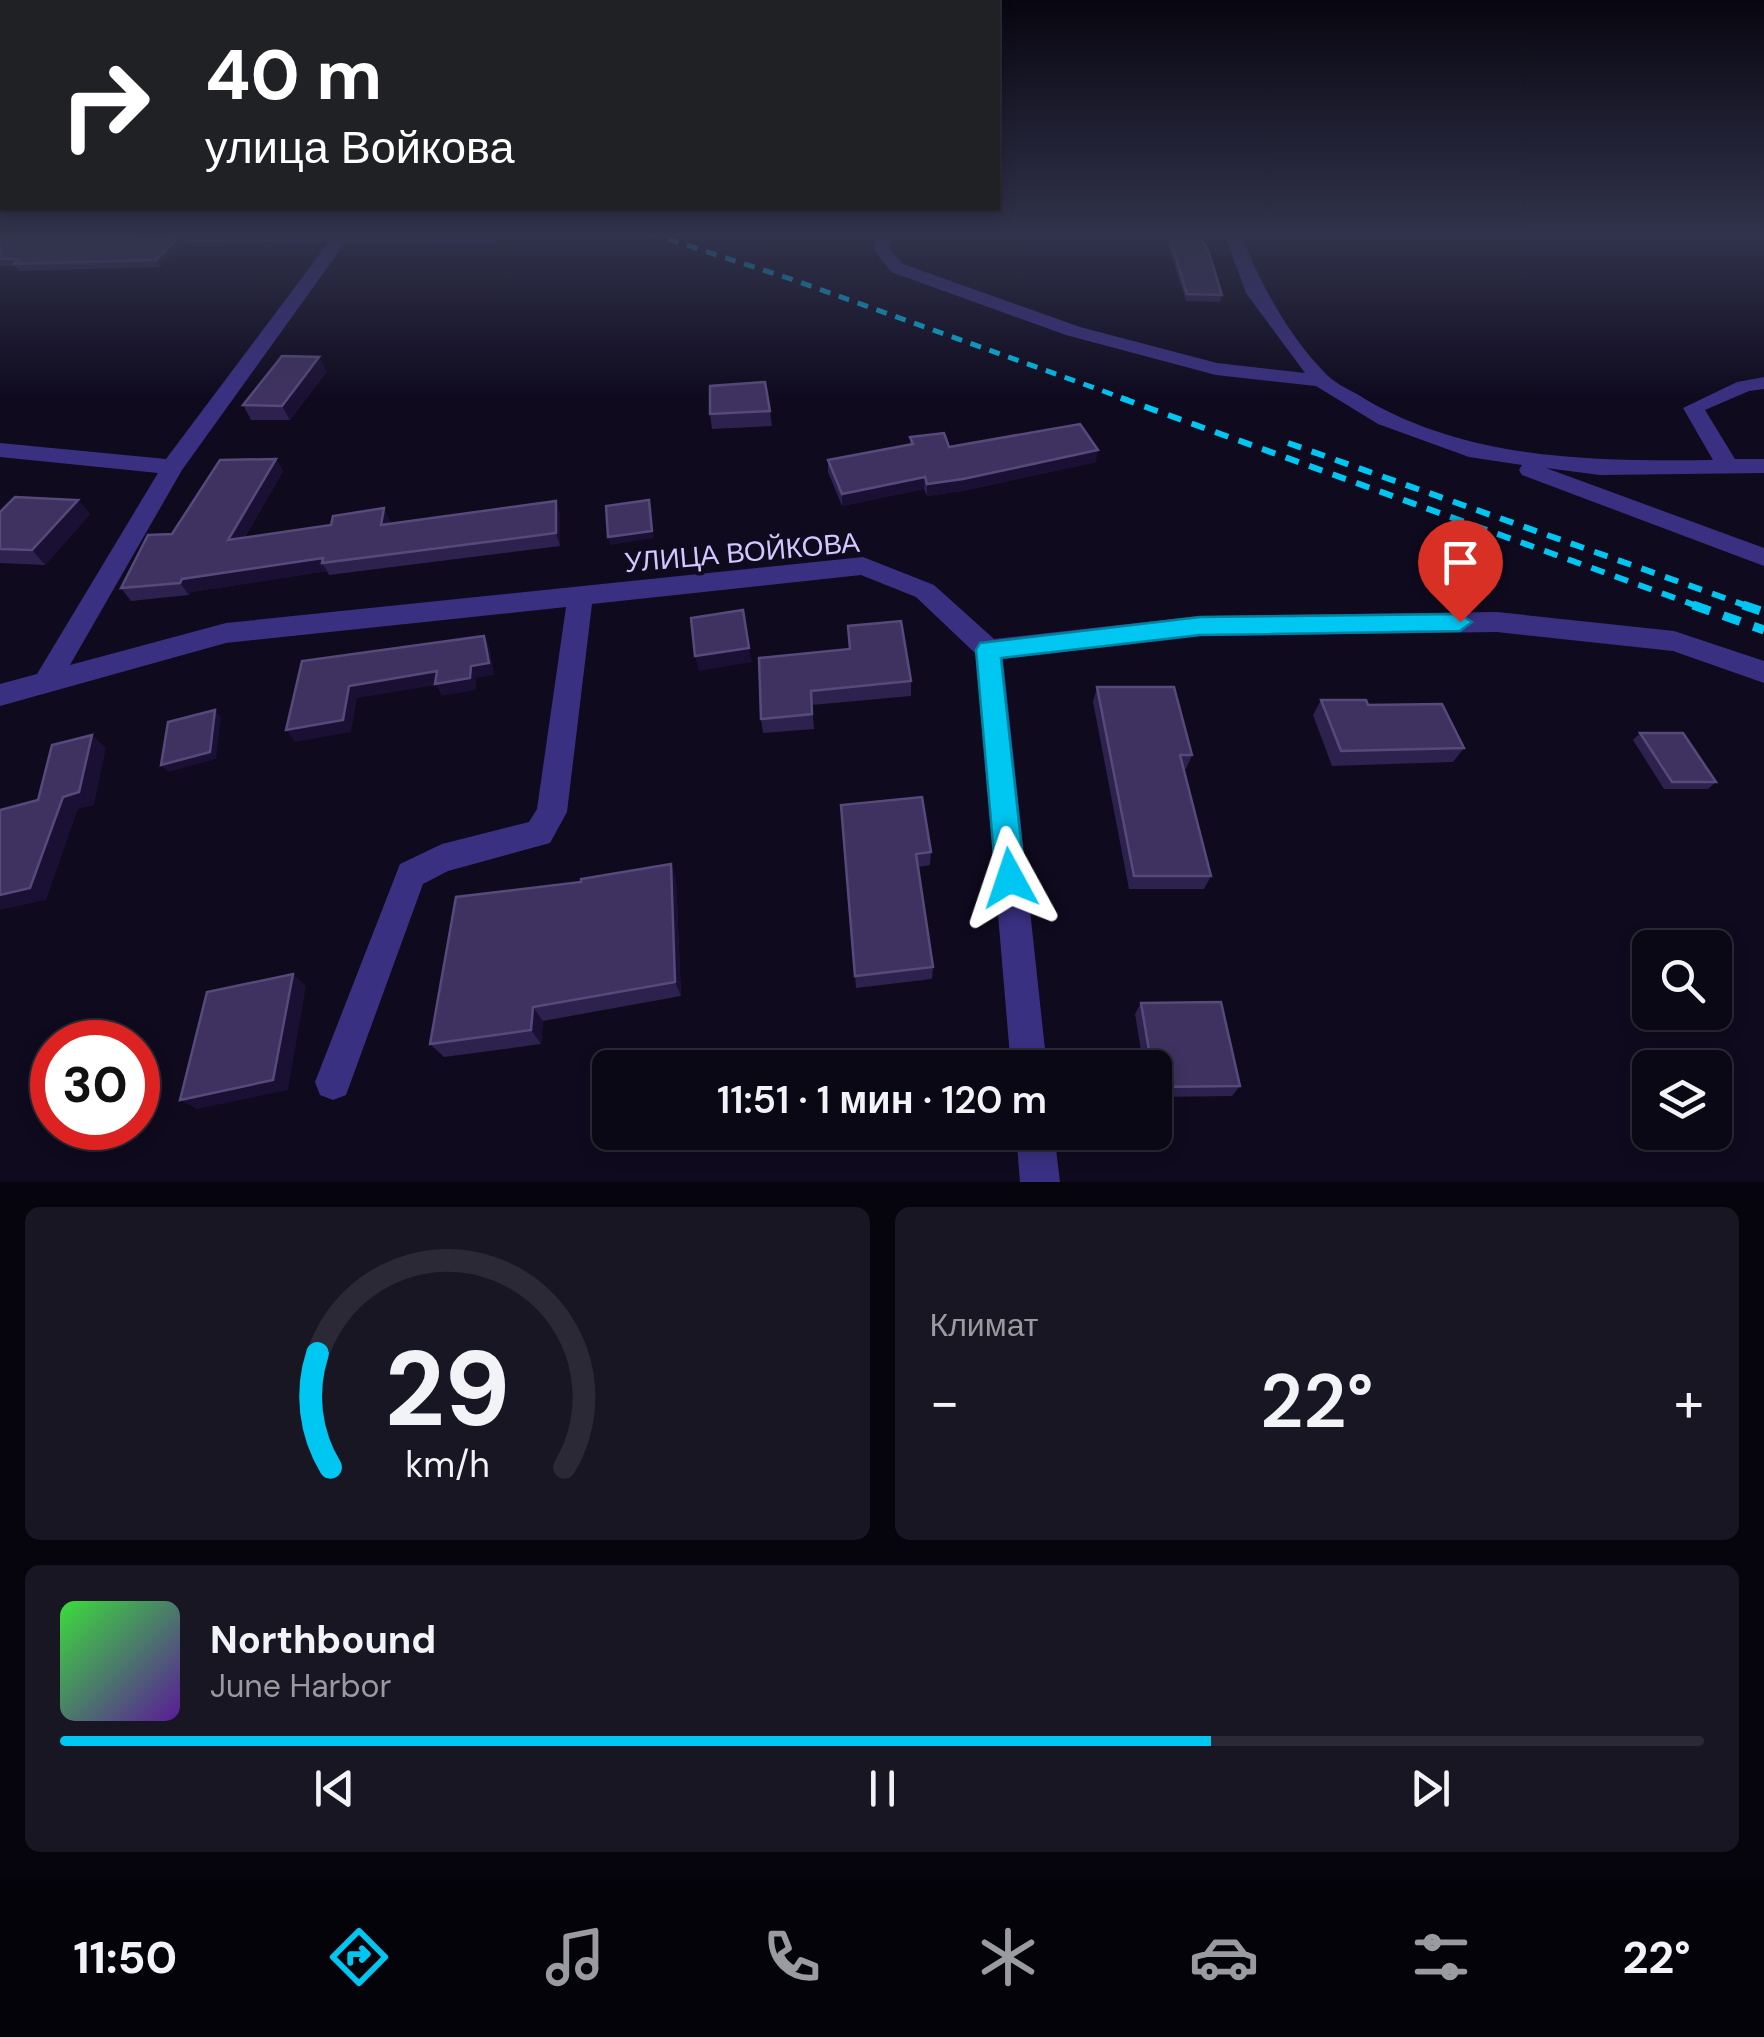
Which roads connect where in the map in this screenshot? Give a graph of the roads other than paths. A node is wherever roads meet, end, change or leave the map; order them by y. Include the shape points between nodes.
1 (303, 288) edge
2 (953, 288) edge
3 (1252, 288) edge
4 (1321, 381) junction
5 (1764, 383) edge
6 (0, 450) edge
7 (1477, 452) junction
8 (1728, 466) junction
9 (1764, 466) edge
10 (172, 467) junction
11 (1764, 557) edge
12 (580, 596) junction
13 (988, 650) junction
14 (1764, 672) edge
15 (46, 683) junction
16 (0, 695) edge
17 (1027, 1050) edge
18 (333, 1082) dead end
19 (1037, 1150) edge
20 (1040, 1182) edge

1 - 10 street
2 - 4 street via 1073,331 1216,370
3 - 4 street
4 - 7 street via 1385,420
5 - 8 street via 1693,408
6 - 10 street
7 - 8 street via 1600,468
7 - 11 street
8 - 9 street
10 - 15 street
12 - 13 street, УЛИЦА ВОЙКОВА via 863,566 925,590
12 - 15 street, УЛИЦА ВОЙКОВА via 226,633
12 - 18 street via 552,812 539,833 442,858 411,874
13 - 14 street via 1200,626 1497,622 1674,641
13 - 17 street
15 - 16 street, УЛИЦА ВОЙКОВА
19 - 20 street

